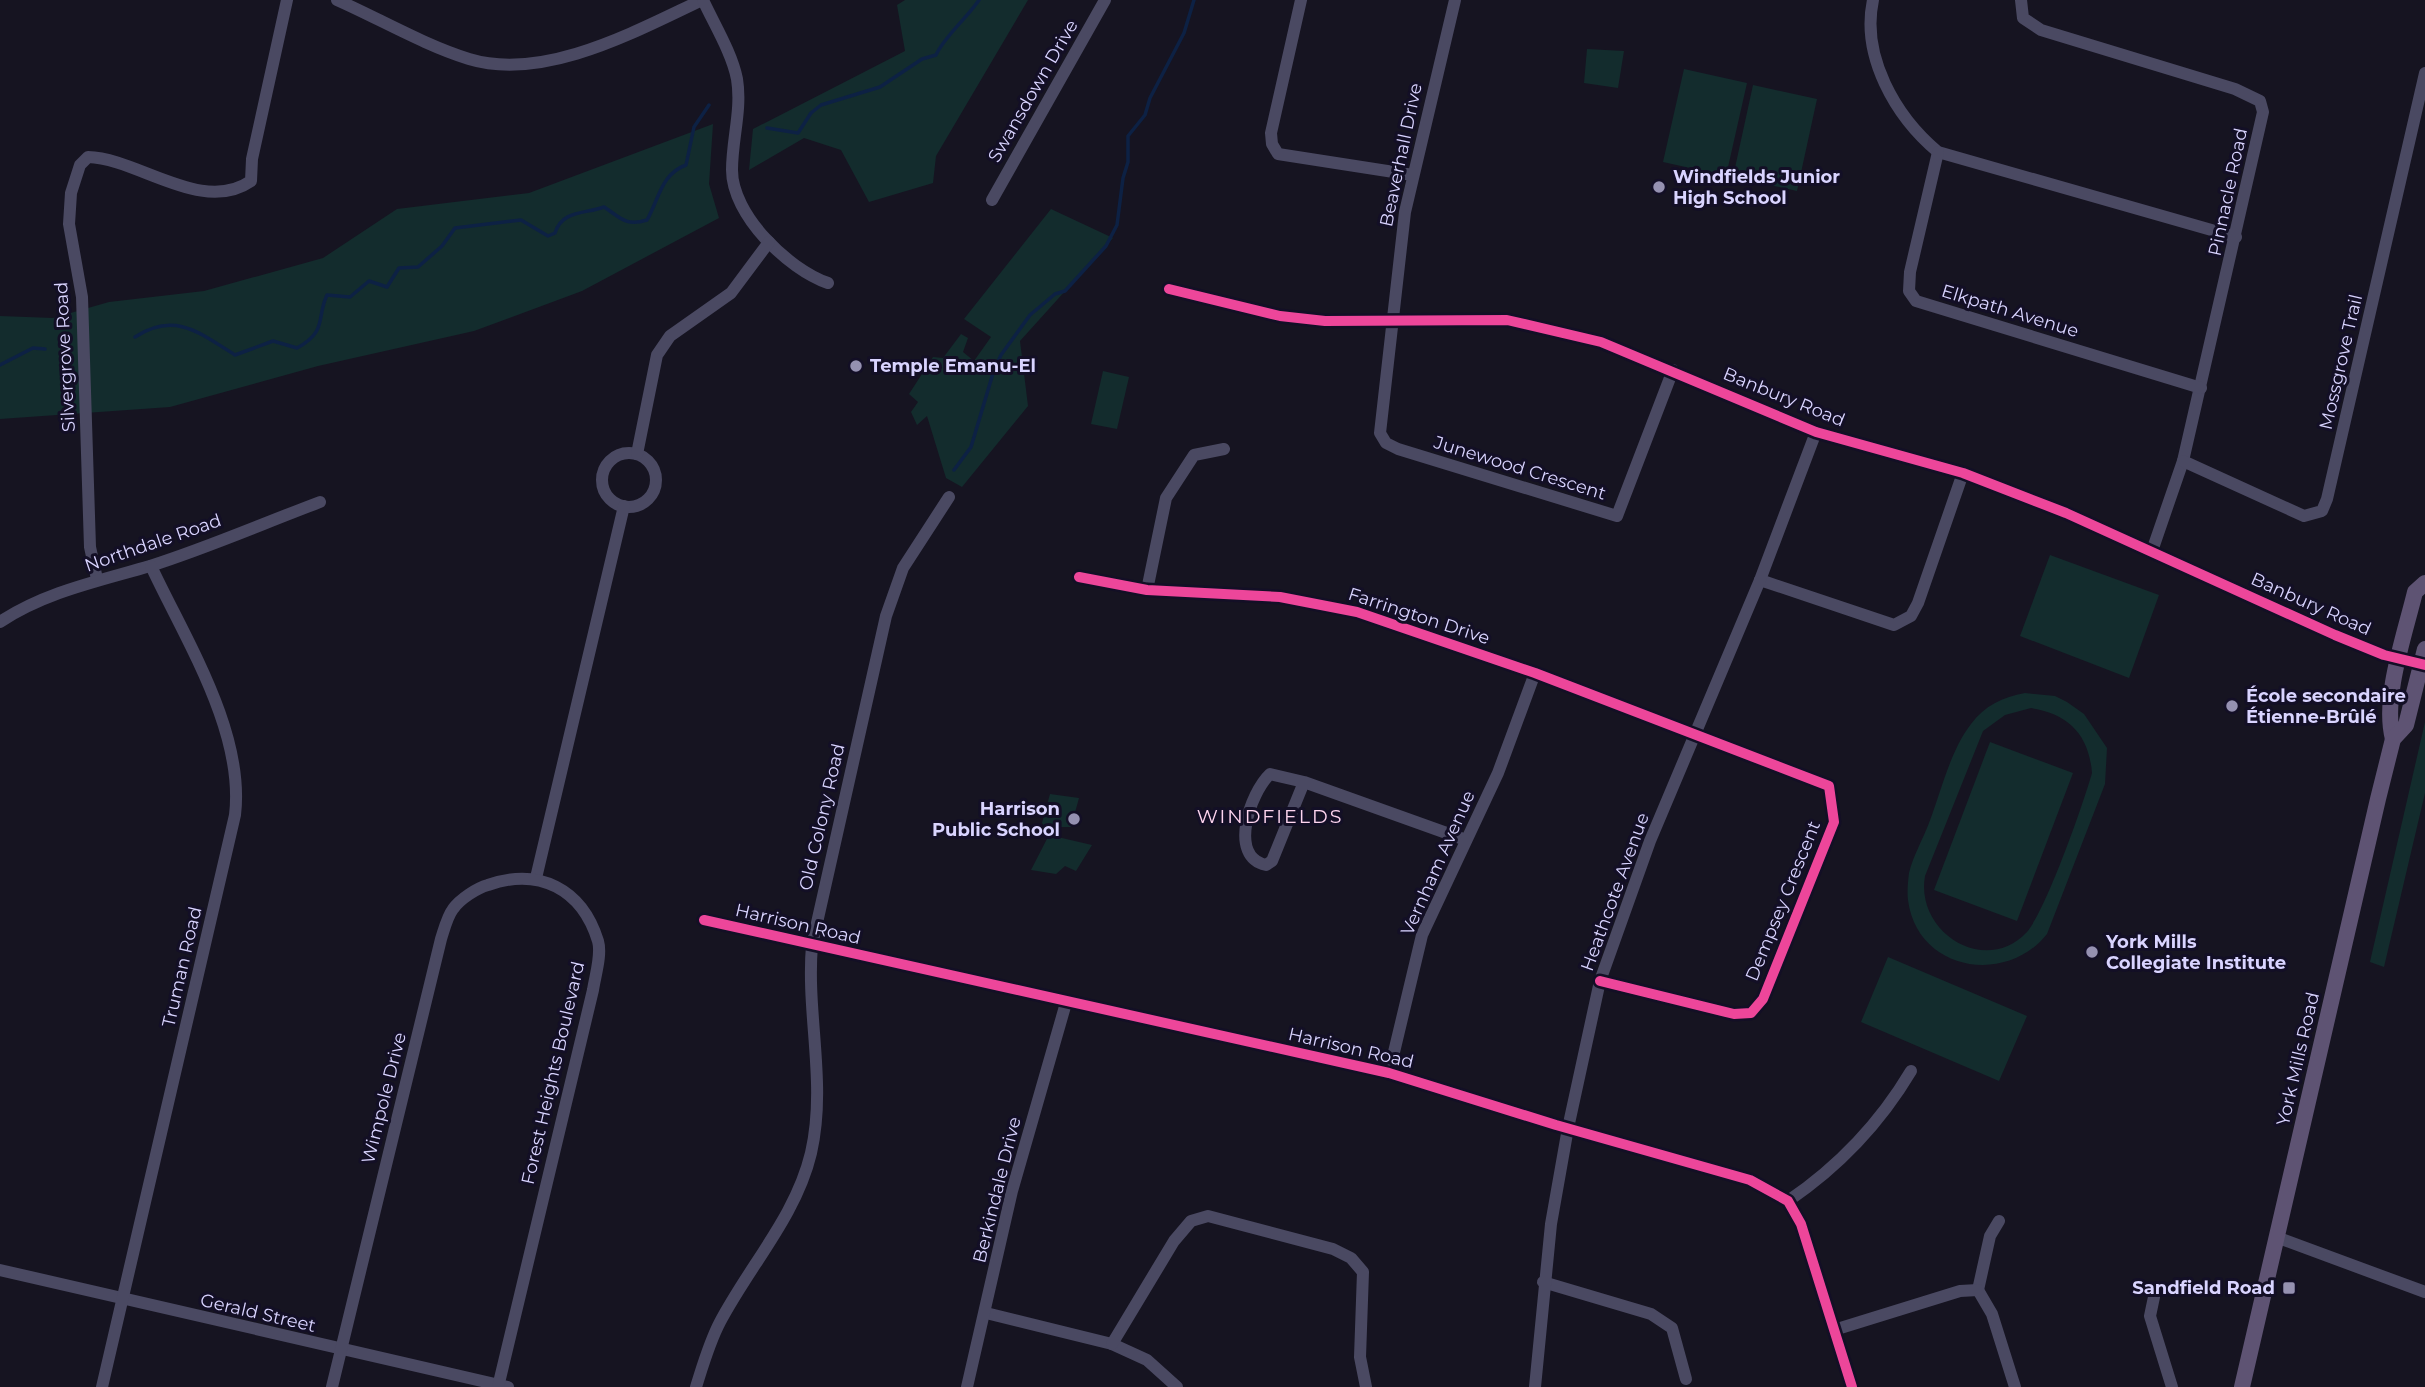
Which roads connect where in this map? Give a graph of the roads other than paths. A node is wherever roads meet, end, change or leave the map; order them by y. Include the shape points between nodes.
1 (286, 0) edge
2 (337, 0) edge
3 (703, 0) edge
4 (1105, 0) edge
5 (1301, 0) edge
6 (1455, 0) edge
7 (1873, 0) edge
8 (2021, 0) edge
9 (2425, 73) edge
10 (1938, 152) junction
11 (1413, 175) junction
12 (992, 200) dead end
13 (2236, 237) junction
14 (769, 242) junction
15 (828, 283) dead end
16 (1169, 289) dead end
17 (1392, 319) junction
18 (1673, 370) junction
19 (2201, 388) junction
20 (1816, 432) junction
21 (1224, 449) dead end
22 (637, 454) junction
23 (2183, 461) junction
24 (1963, 473) junction
25 (949, 496) dead end
26 (320, 502) dead end
27 (624, 506) junction
28 (2152, 551) junction
29 (150, 566) junction
30 (1079, 577) dead end
31 (97, 579) junction
32 (1760, 580) junction
33 (2425, 583) edge
34 (1147, 590) junction
35 (0, 622) edge
36 (2399, 660) junction
37 (2424, 660) edge
38 (1535, 673) junction
39 (1695, 735) junction
40 (2393, 739) junction
41 (1304, 782) junction
42 (1466, 840) junction
43 (536, 878) junction
44 (704, 920) dead end
45 (811, 945) junction
46 (1600, 981) junction
47 (1066, 1003) junction
48 (1911, 1071) dead end
49 (1389, 1073) junction
50 (1568, 1128) junction
51 (1788, 1201) junction
52 (1999, 1221) dead end
53 (2276, 1237) junction
54 (0, 1270) edge
55 (1543, 1282) junction
56 (1978, 1290) junction
57 (2425, 1292) edge
58 (2154, 1297) dead end
59 (123, 1300) junction
60 (986, 1313) junction
61 (1834, 1330) junction
62 (1112, 1344) junction
63 (341, 1350) junction
64 (1686, 1379) dead end
65 (502, 1386) edge
66 (102, 1387) edge
67 (332, 1387) edge
68 (696, 1387) edge
69 (967, 1387) edge
70 (1177, 1387) edge
71 (1366, 1387) edge
72 (1535, 1387) edge
73 (1852, 1387) edge
74 (2015, 1387) edge
75 (2172, 1387) edge
76 (2242, 1387) edge

1 - 31 street, Silvergrove Road via 251,181 240,188 208,190 176,185 102,157 88,157 80,165 71,193 69,224 82,297 90,547
2 - 3 street via 468,59 517,65 544,63 625,36
3 - 14 street via 737,77 732,172 739,204
4 - 12 street, Swansdown Drive
5 - 11 street via 1271,133 1278,154
6 - 11 street, Beaverhall Drive
7 - 10 street via 1868,21 1873,57 1912,126
8 - 13 street, Pinnacle Road via 2023,18 2041,30 2235,89 2260,101 2263,112
9 - 23 street, Mossgrove Trail via 2322,511 2304,516
10 - 13 street
10 - 19 street, Elkpath Avenue via 1910,272 1909,291 1916,301
11 - 17 street, Beaverhall Drive
13 - 19 street, Pinnacle Road
14 - 15 street via 799,270
14 - 22 street via 731,293 670,335 657,355
16 - 17 street, Banbury Road via 1280,316 1325,321
17 - 18 street, Banbury Road via 1507,320 1601,342
17 - 18 street, Junewood Crescent via 1379,421 1386,443 1616,516
18 - 20 street, Banbury Road
19 - 23 street, Pinnacle Road
20 - 24 street, Banbury Road
20 - 32 street, Heathcote Avenue
21 - 34 street via 1194,455 1166,498
22 - 27 street via 650,463 656,485 648,500
22 - 27 street via 614,458 603,474 608,496
23 - 28 street, Pinnacle Road
24 - 28 street, Banbury Road
24 - 32 street via 1918,603 1910,616 1894,625
25 - 45 street, Old Colony Road via 903,568 886,616
26 - 29 street, Northdale Road
27 - 43 street
28 - 36 street, Banbury Road
29 - 31 street, Northdale Road
29 - 59 street, Truman Road via 228,732 236,796
30 - 34 street, Farrington Drive
31 - 35 street, Northdale Road via 18,610
32 - 39 street, Heathcote Avenue
33 - 36 main road, York Mills Road via 2415,592
34 - 38 street, Farrington Drive via 1280,597 1357,612
36 - 37 street, Banbury Road
36 - 40 main road, York Mills Road via 2388,719
37 - 40 main road, York Mills Road via 2406,724
38 - 39 street, Farrington Drive
38 - 42 street, Vernham Avenue via 1498,773
39 - 46 street, Heathcote Avenue via 1650,841
39 - 46 street, Dempsey Crescent via 1829,786 1834,822 1763,999 1751,1013 1734,1014
40 - 53 main road, York Mills Road
41 - 41 street via 1272,861 1255,863 1246,852 1246,830 1260,784 1270,774
41 - 42 street
42 - 49 street, Vernham Avenue via 1422,935
43 - 63 street, Wimpole Drive via 506,878 480,888 453,908 441,939
43 - 65 street, Forest Heights Boulevard via 561,889 582,908 599,944 593,990
44 - 45 street, Harrison Road
45 - 47 street, Harrison Road
45 - 68 street, Old Colony Road via 810,997 819,1086 811,1153 793,1203 710,1343
46 - 50 street, Heathcote Avenue
47 - 49 street, Harrison Road
47 - 60 street, Berkindale Drive via 1012,1191
48 - 51 street via 1891,1105 1821,1180
49 - 50 street, Harrison Road
50 - 51 street, Harrison Road via 1750,1180
50 - 55 street, Heathcote Avenue
51 - 61 street via 1801,1224
52 - 56 street via 1990,1236
53 - 57 street
53 - 76 main road, York Mills Road
54 - 59 street, Gerald Street
55 - 64 street via 1651,1314 1672,1328
55 - 72 street, Heathcote Avenue
56 - 61 street via 1960,1291
56 - 74 street via 1992,1314
58 - 75 street via 2150,1316
59 - 63 street, Gerald Street
59 - 66 street, Truman Road
60 - 62 street
60 - 69 street, Berkindale Drive
61 - 73 street
62 - 70 street via 1147,1360
62 - 71 street via 1174,1241 1191,1221 1208,1216 1333,1249 1351,1258 1363,1272 1360,1357
63 - 65 street, Gerald Street
63 - 67 street, Wimpole Drive

